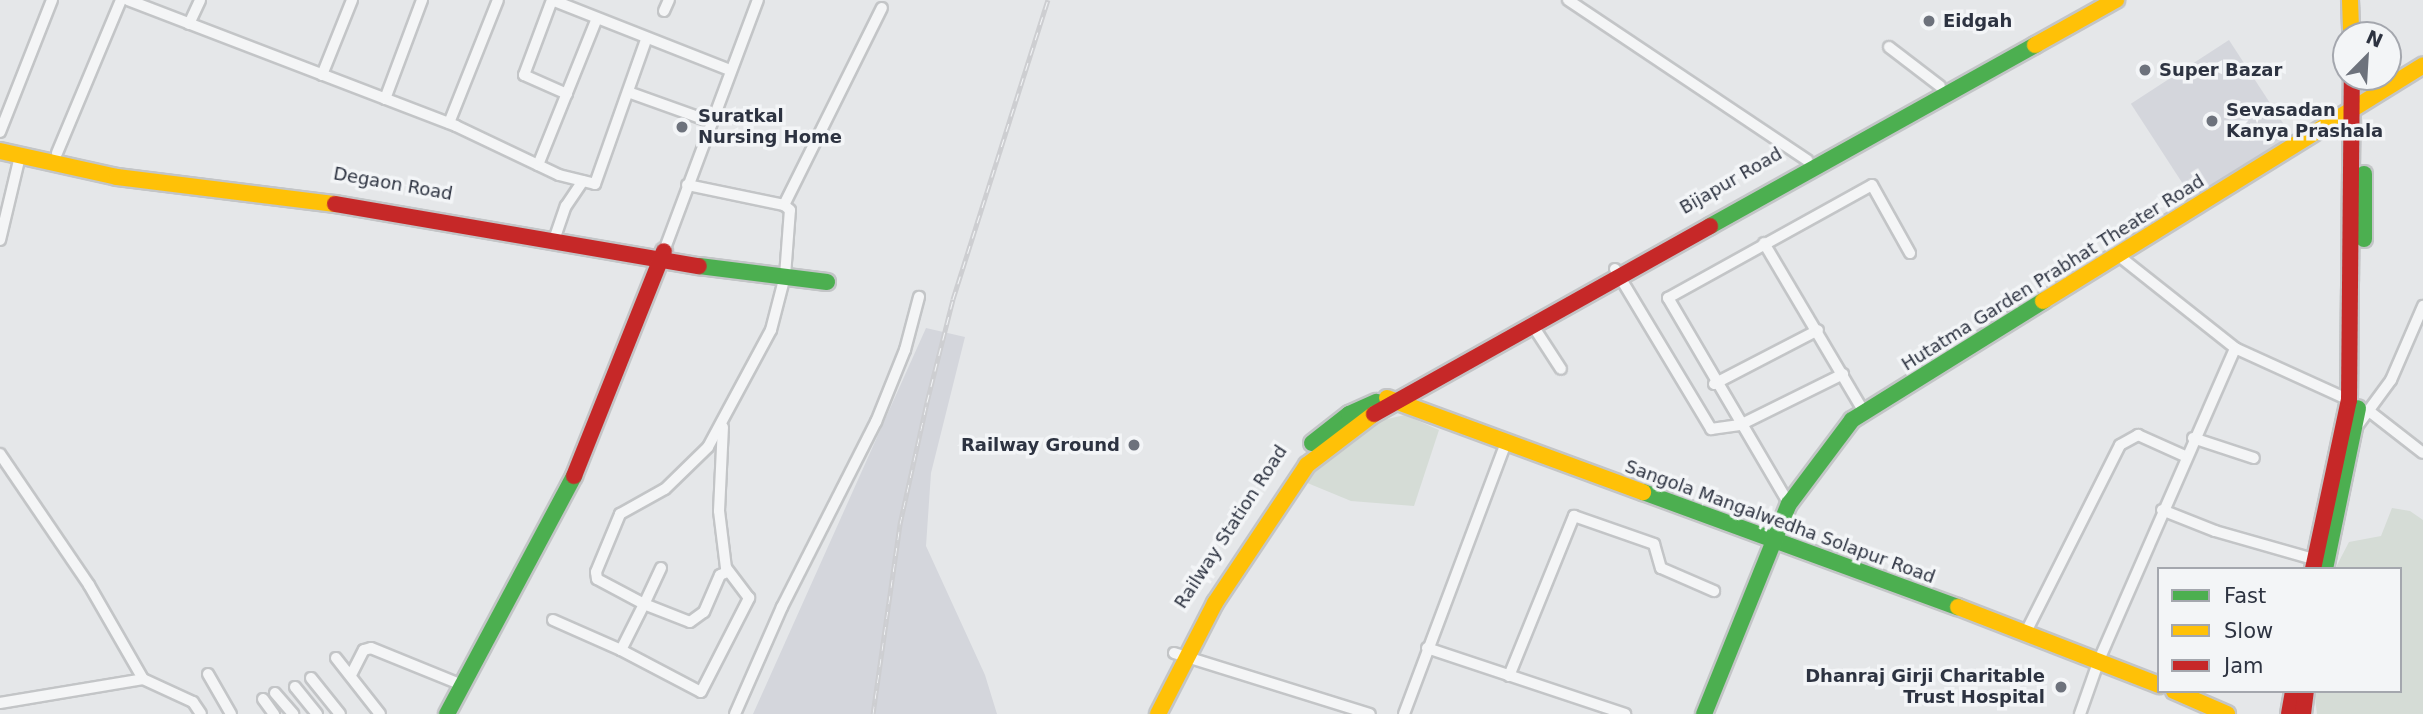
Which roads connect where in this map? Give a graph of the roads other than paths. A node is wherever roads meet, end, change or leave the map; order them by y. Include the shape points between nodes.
1 (52, 0) edge
2 (121, 0) edge
3 (128, 0) edge
4 (200, 0) edge
5 (352, 0) edge
6 (422, 0) edge
7 (498, 0) edge
8 (669, 0) edge
9 (758, 0) edge
10 (1568, 0) edge
11 (2095, 0) edge
12 (2116, 0) edge
13 (2350, 0) edge
14 (2359, 0) edge
15 (881, 8) dead end
16 (664, 11) dead end
17 (596, 21) junction
18 (2351, 21) edge
19 (2360, 21) edge
20 (190, 24) junction
21 (646, 40) junction
22 (1889, 47) dead end
23 (2423, 65) edge
24 (730, 70) junction
25 (322, 75) junction
26 (1940, 86) junction
27 (2356, 91) edge
28 (2359, 91) edge
29 (628, 92) junction
30 (567, 94) junction
31 (384, 99) junction
32 (2358, 103) junction
33 (712, 122) junction
34 (449, 124) junction
35 (0, 132) edge
36 (0, 139) edge
37 (0, 151) edge
38 (57, 153) junction
39 (20, 156) junction
40 (1807, 160) junction
41 (538, 165) junction
42 (583, 181) junction
43 (687, 185) junction
44 (783, 205) junction
45 (555, 236) junction
46 (0, 240) edge
47 (1764, 243) junction
48 (1910, 254) dead end
49 (662, 255) junction
50 (2119, 256) junction
51 (1617, 273) junction
52 (782, 275) junction
53 (827, 282) dead end
54 (919, 298) dead end
55 (2423, 306) edge
56 (1533, 326) junction
57 (1818, 330) junction
58 (2235, 348) junction
59 (1561, 369) dead end
60 (1843, 374) junction
61 (1714, 384) junction
62 (2349, 400) junction
63 (1393, 401) junction
64 (2369, 411) junction
65 (1864, 412) junction
66 (1740, 425) junction
67 (723, 426) junction
68 (2355, 429) junction
69 (2193, 438) junction
70 (1506, 442) junction
71 (2423, 453) edge
72 (0, 454) edge
73 (2185, 456) junction
74 (2254, 458) dead end
75 (1789, 504) junction
76 (2162, 510) junction
77 (1774, 541) junction
78 (2320, 565) edge
79 (661, 568) dead end
80 (727, 572) junction
81 (1714, 591) dead end
82 (644, 604) junction
83 (552, 620) dead end
84 (2026, 632) junction
85 (1427, 649) junction
86 (621, 650) junction
87 (1180, 655) junction
88 (336, 658) dead end
89 (2099, 660) junction
90 (208, 674) dead end
91 (351, 676) junction
92 (1509, 676) junction
93 (312, 678) dead end
94 (143, 679) junction
95 (2157, 684) edge
96 (462, 685) junction
97 (295, 687) dead end
98 (275, 693) dead end
99 (2179, 693) edge
100 (2293, 693) edge
101 (2306, 693) edge
102 (262, 699) dead end
103 (0, 703) edge
104 (201, 714) edge
105 (231, 714) edge
106 (274, 714) edge
107 (293, 714) edge
108 (317, 714) edge
109 (340, 714) edge
110 (380, 714) edge
111 (446, 714) edge
112 (735, 714) edge
113 (1146, 714) edge
114 (1158, 714) edge
115 (1370, 714) edge
116 (1405, 714) edge
117 (1625, 714) edge
118 (1704, 714) edge
119 (2080, 714) edge
120 (2227, 714) edge
121 (2290, 714) edge
122 (2303, 714) edge

1 - 35 street
2 - 38 street
3 - 20 street
4 - 20 street
5 - 25 street
6 - 31 street
7 - 34 street
8 - 16 street
9 - 24 street
10 - 40 street
11 - 26 main road, Bijapur Road
12 - 51 main road
13 - 18 main road
14 - 19 main road
15 - 44 street
17 - 21 street
17 - 30 street
17 - 30 street via 552,0 524,75
20 - 25 street
21 - 24 street
21 - 29 street
22 - 26 street
23 - 32 main road, Hutatma Garden Prabhat Theater Road
24 - 33 street
25 - 31 street
26 - 40 main road, Bijapur Road
27 - 32 main road
28 - 32 main road
29 - 33 street
29 - 42 street via 595,184
30 - 41 street
31 - 34 street
32 - 50 main road, Hutatma Garden Prabhat Theater Road
32 - 62 main road
32 - 68 main road via 2365,205 2361,382
33 - 43 street
34 - 41 street
36 - 38 main road, Degaon Road
37 - 39 main road, Degaon Road
38 - 45 main road, Degaon Road via 166,174 314,190
39 - 45 main road, Degaon Road via 117,177
39 - 46 street
40 - 51 main road, Bijapur Road
41 - 42 street
42 - 45 street via 566,206
43 - 44 street
43 - 49 street
44 - 52 street via 791,218
45 - 49 main road, Degaon Road
47 - 48 street via 1872,185
47 - 57 street
47 - 61 street via 1668,298
49 - 52 main road, Degaon Road
49 - 96 main road via 577,471
50 - 58 street
50 - 65 main road, Hutatma Garden Prabhat Theater Road
51 - 56 main road
51 - 63 main road, Bijapur Road
51 - 66 street via 1711,429
52 - 53 main road, Degaon Road
52 - 67 street via 771,330
54 - 112 street via 905,350 876,422 788,595
55 - 64 street via 2391,380
56 - 59 street
56 - 63 main road
57 - 60 street
57 - 61 street
58 - 62 street
58 - 69 street
60 - 65 street
60 - 66 street
61 - 66 street
62 - 78 main road
63 - 70 main road, Sangola Mangalwedha Solapur Road
63 - 87 main road, Railway Station Road via 1349,414 1307,447 1244,537
64 - 68 street
64 - 71 street
65 - 75 main road, Hutatma Garden Prabhat Theater Road via 1852,420
66 - 75 street
67 - 80 street via 719,511
67 - 82 street via 680,477 639,507 620,514 597,579
68 - 78 main road
69 - 73 street
69 - 74 street
70 - 77 main road, Sangola Mangalwedha Solapur Road
70 - 85 street
72 - 94 street via 89,585
73 - 76 street
73 - 84 street via 2138,435 2120,445
75 - 77 main road, Hutatma Garden Prabhat Theater Road
76 - 78 street
76 - 89 street
77 - 84 main road, Sangola Mangalwedha Solapur Road
77 - 118 main road, Hutatma Garden Prabhat Theater Road
79 - 82 street
80 - 82 street via 720,575 695,620 678,619
80 - 86 street via 749,598 702,692
81 - 92 street via 1661,568 1654,544 1574,516
82 - 86 street
83 - 86 street
84 - 89 main road, Sangola Mangalwedha Solapur Road
85 - 92 street
85 - 116 street
87 - 113 main road, Railway Station Road
87 - 114 main road, Railway Station Road
87 - 115 street
88 - 91 street
89 - 95 main road, Sangola Mangalwedha Solapur Road
89 - 119 street
90 - 105 street
91 - 96 street via 364,650 371,648
91 - 110 street
92 - 117 street
93 - 109 street
94 - 103 street
94 - 104 street via 193,702
96 - 111 main road
97 - 108 street
98 - 107 street
99 - 120 main road
100 - 121 main road
101 - 122 main road
102 - 106 street

